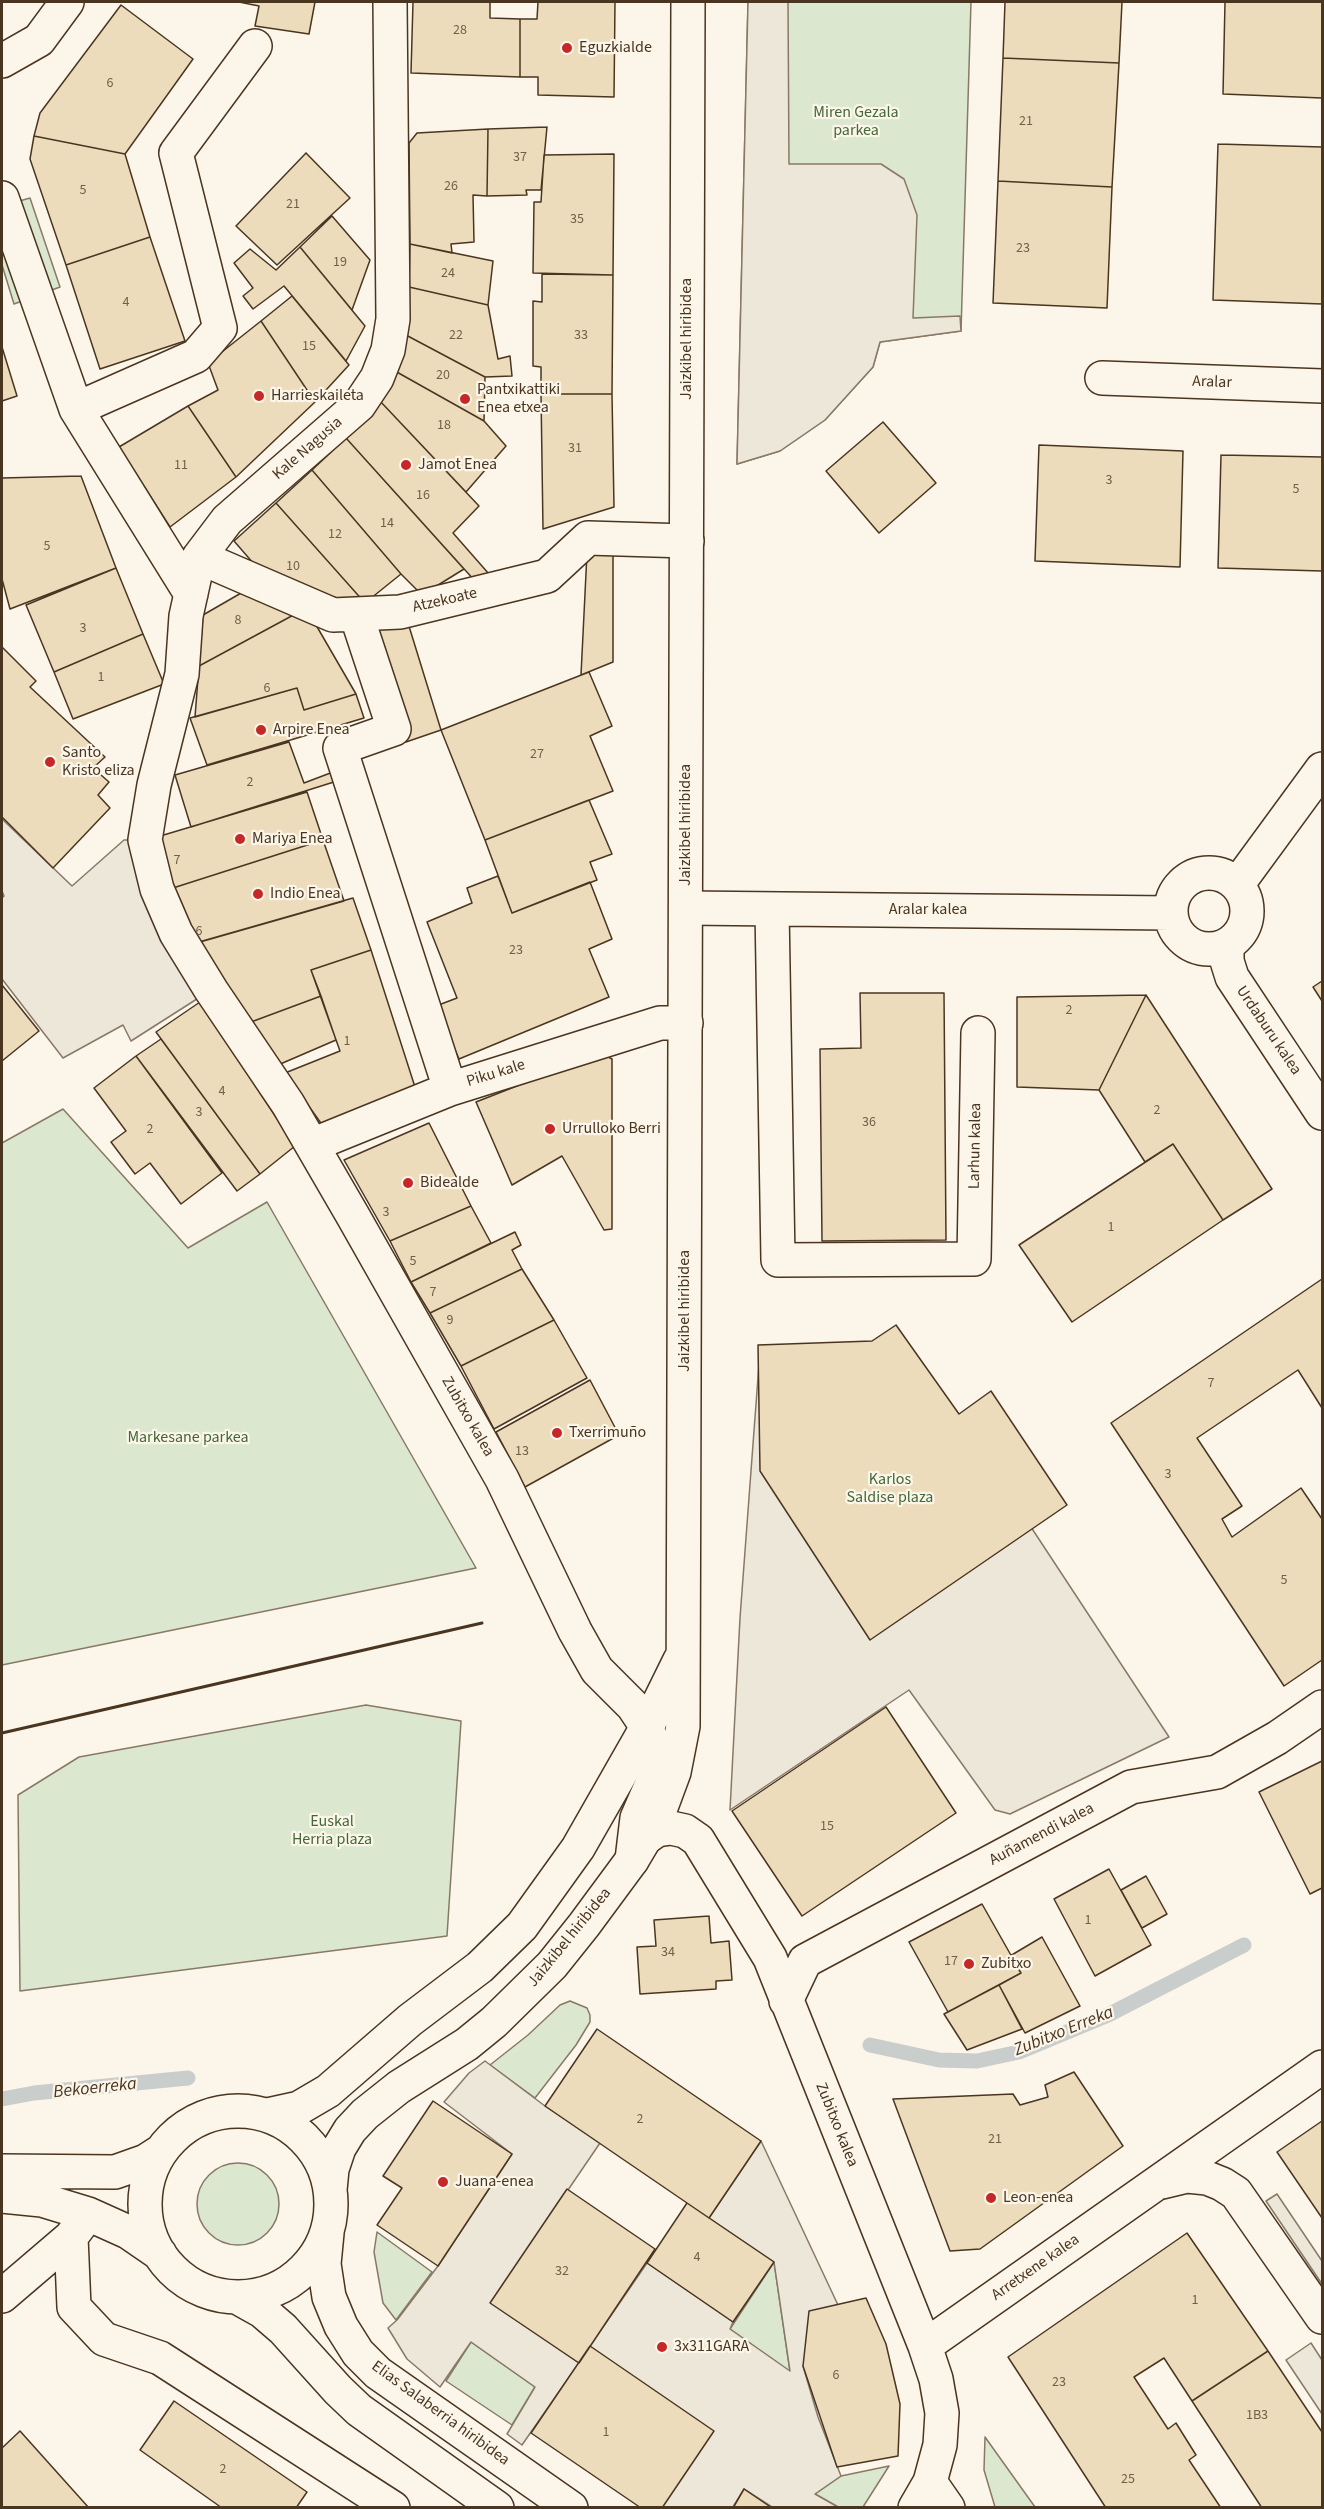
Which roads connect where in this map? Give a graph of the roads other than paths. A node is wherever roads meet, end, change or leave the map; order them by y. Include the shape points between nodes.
1 (67, 2) edge
2 (390, 2) edge
3 (688, 2) edge
4 (255, 46) dead end
5 (2, 61) edge
6 (2, 198) edge
7 (1102, 378) dead end
8 (1323, 386) edge
9 (75, 409) junction
10 (687, 540) junction
11 (199, 557) junction
12 (190, 594) junction
13 (356, 614) junction
14 (1323, 769) edge
15 (146, 840) joint
16 (1236, 885) junction
17 (686, 908) junction
18 (772, 909) junction
19 (1170, 913) junction
20 (1227, 945) junction
21 (686, 1023) junction
22 (978, 1033) dead end
23 (450, 1089) junction
24 (1323, 1113) edge
25 (312, 1145) junction
26 (685, 1648) junction
27 (1323, 1707) edge
28 (647, 1727) junction
29 (638, 1849) junction
30 (786, 2001) junction
31 (1323, 2067) edge
32 (267, 2115) junction
33 (160, 2152) junction
34 (2, 2171) edge
35 (330, 2190) junction
36 (1148, 2190) junction
37 (2, 2196) edge
38 (80, 2226) junction
39 (327, 2231) junction
40 (160, 2254) junction
41 (2, 2296) edge
42 (237, 2297) junction
43 (1323, 2316) edge
44 (925, 2346) junction
45 (931, 2499) edge
46 (393, 2508) edge
47 (497, 2508) edge
48 (571, 2508) edge

1 - 5 street via 39,40
2 - 11 street, Kale Nagusia via 393,320 388,350 377,378 359,405 226,520
3 - 10 street, Jaizkibel hiribidea
4 - 9 street via 176,153 220,328 196,356
6 - 9 street
7 - 8 street, Aralar
9 - 12 street
10 - 13 street, Atzekoate via 588,538 548,576 400,612
10 - 17 street, Jaizkibel hiribidea
11 - 12 street, Kale Nagusia
11 - 13 street, Atzekoate via 333,615
12 - 15 street, Kale Nagusia via 182,674 154,785
13 - 23 street via 394,729 340,748
14 - 16 street
15 - 25 street, Zubitxo kalea via 157,889 176,933
16 - 19 street via 1226,876 1200,873 1178,888
16 - 20 street via 1244,894 1247,917 1244,928
17 - 18 street, Aralar kalea
17 - 21 street, Jaizkibel hiribidea
18 - 19 street, Aralar kalea
18 - 22 street, Larhun kalea via 778,1260 974,1258
19 - 20 street via 1176,931 1190,945 1203,949
20 - 24 street, Urdaburu kalea via 1232,977
21 - 23 street, Piku kale via 660,1023
21 - 26 street, Jaizkibel hiribidea
23 - 25 street, Piku kale
25 - 28 street, Zubitxo kalea via 502,1479 597,1670 633,1706
26 - 28 street, Jaizkibel hiribidea
26 - 29 street, Jaizkibel hiribidea via 683,1726 674,1772 657,1818
27 - 30 street, Auñamendi kalea via 1217,1772 1131,1787 805,1961
28 - 29 street, Zubitxo kalea via 655,1753 654,1779 637,1818
28 - 32 street, Jaizkibel hiribidea via 578,1848 540,1903 502,1947 328,2091 299,2108
29 - 30 street, Zubitxo kalea via 657,1830 671,1828 698,1840 770,1958
29 - 35 street, Jaizkibel hiribidea via 552,1965 520,1998 467,2044 399,2088 350,2130 332,2169
30 - 44 street, Zubitxo kalea
31 - 36 street, Arretxene kalea
32 - 33 street via 243,2110 218,2112 195,2120
32 - 35 street via 308,2142 325,2171
33 - 34 street via 115,2172
33 - 40 street via 149,2176 145,2203 148,2230
35 - 39 street
36 - 43 street, Arretxene kalea via 1166,2180 1187,2176 1207,2178 1236,2193
36 - 44 street, Arretxene kalea
37 - 38 street via 42,2200
38 - 40 street via 128,2232
38 - 41 street
38 - 46 street via 74,2307 104,2339 160,2358
39 - 42 street via 302,2272 260,2294
39 - 48 street, Elias Salaberria hiribidea via 324,2264 329,2297 358,2353 378,2373
40 - 42 street via 174,2272 193,2285 214,2294
42 - 47 street via 283,2329 359,2410
44 - 45 street, Zubitxo kalea via 942,2413

